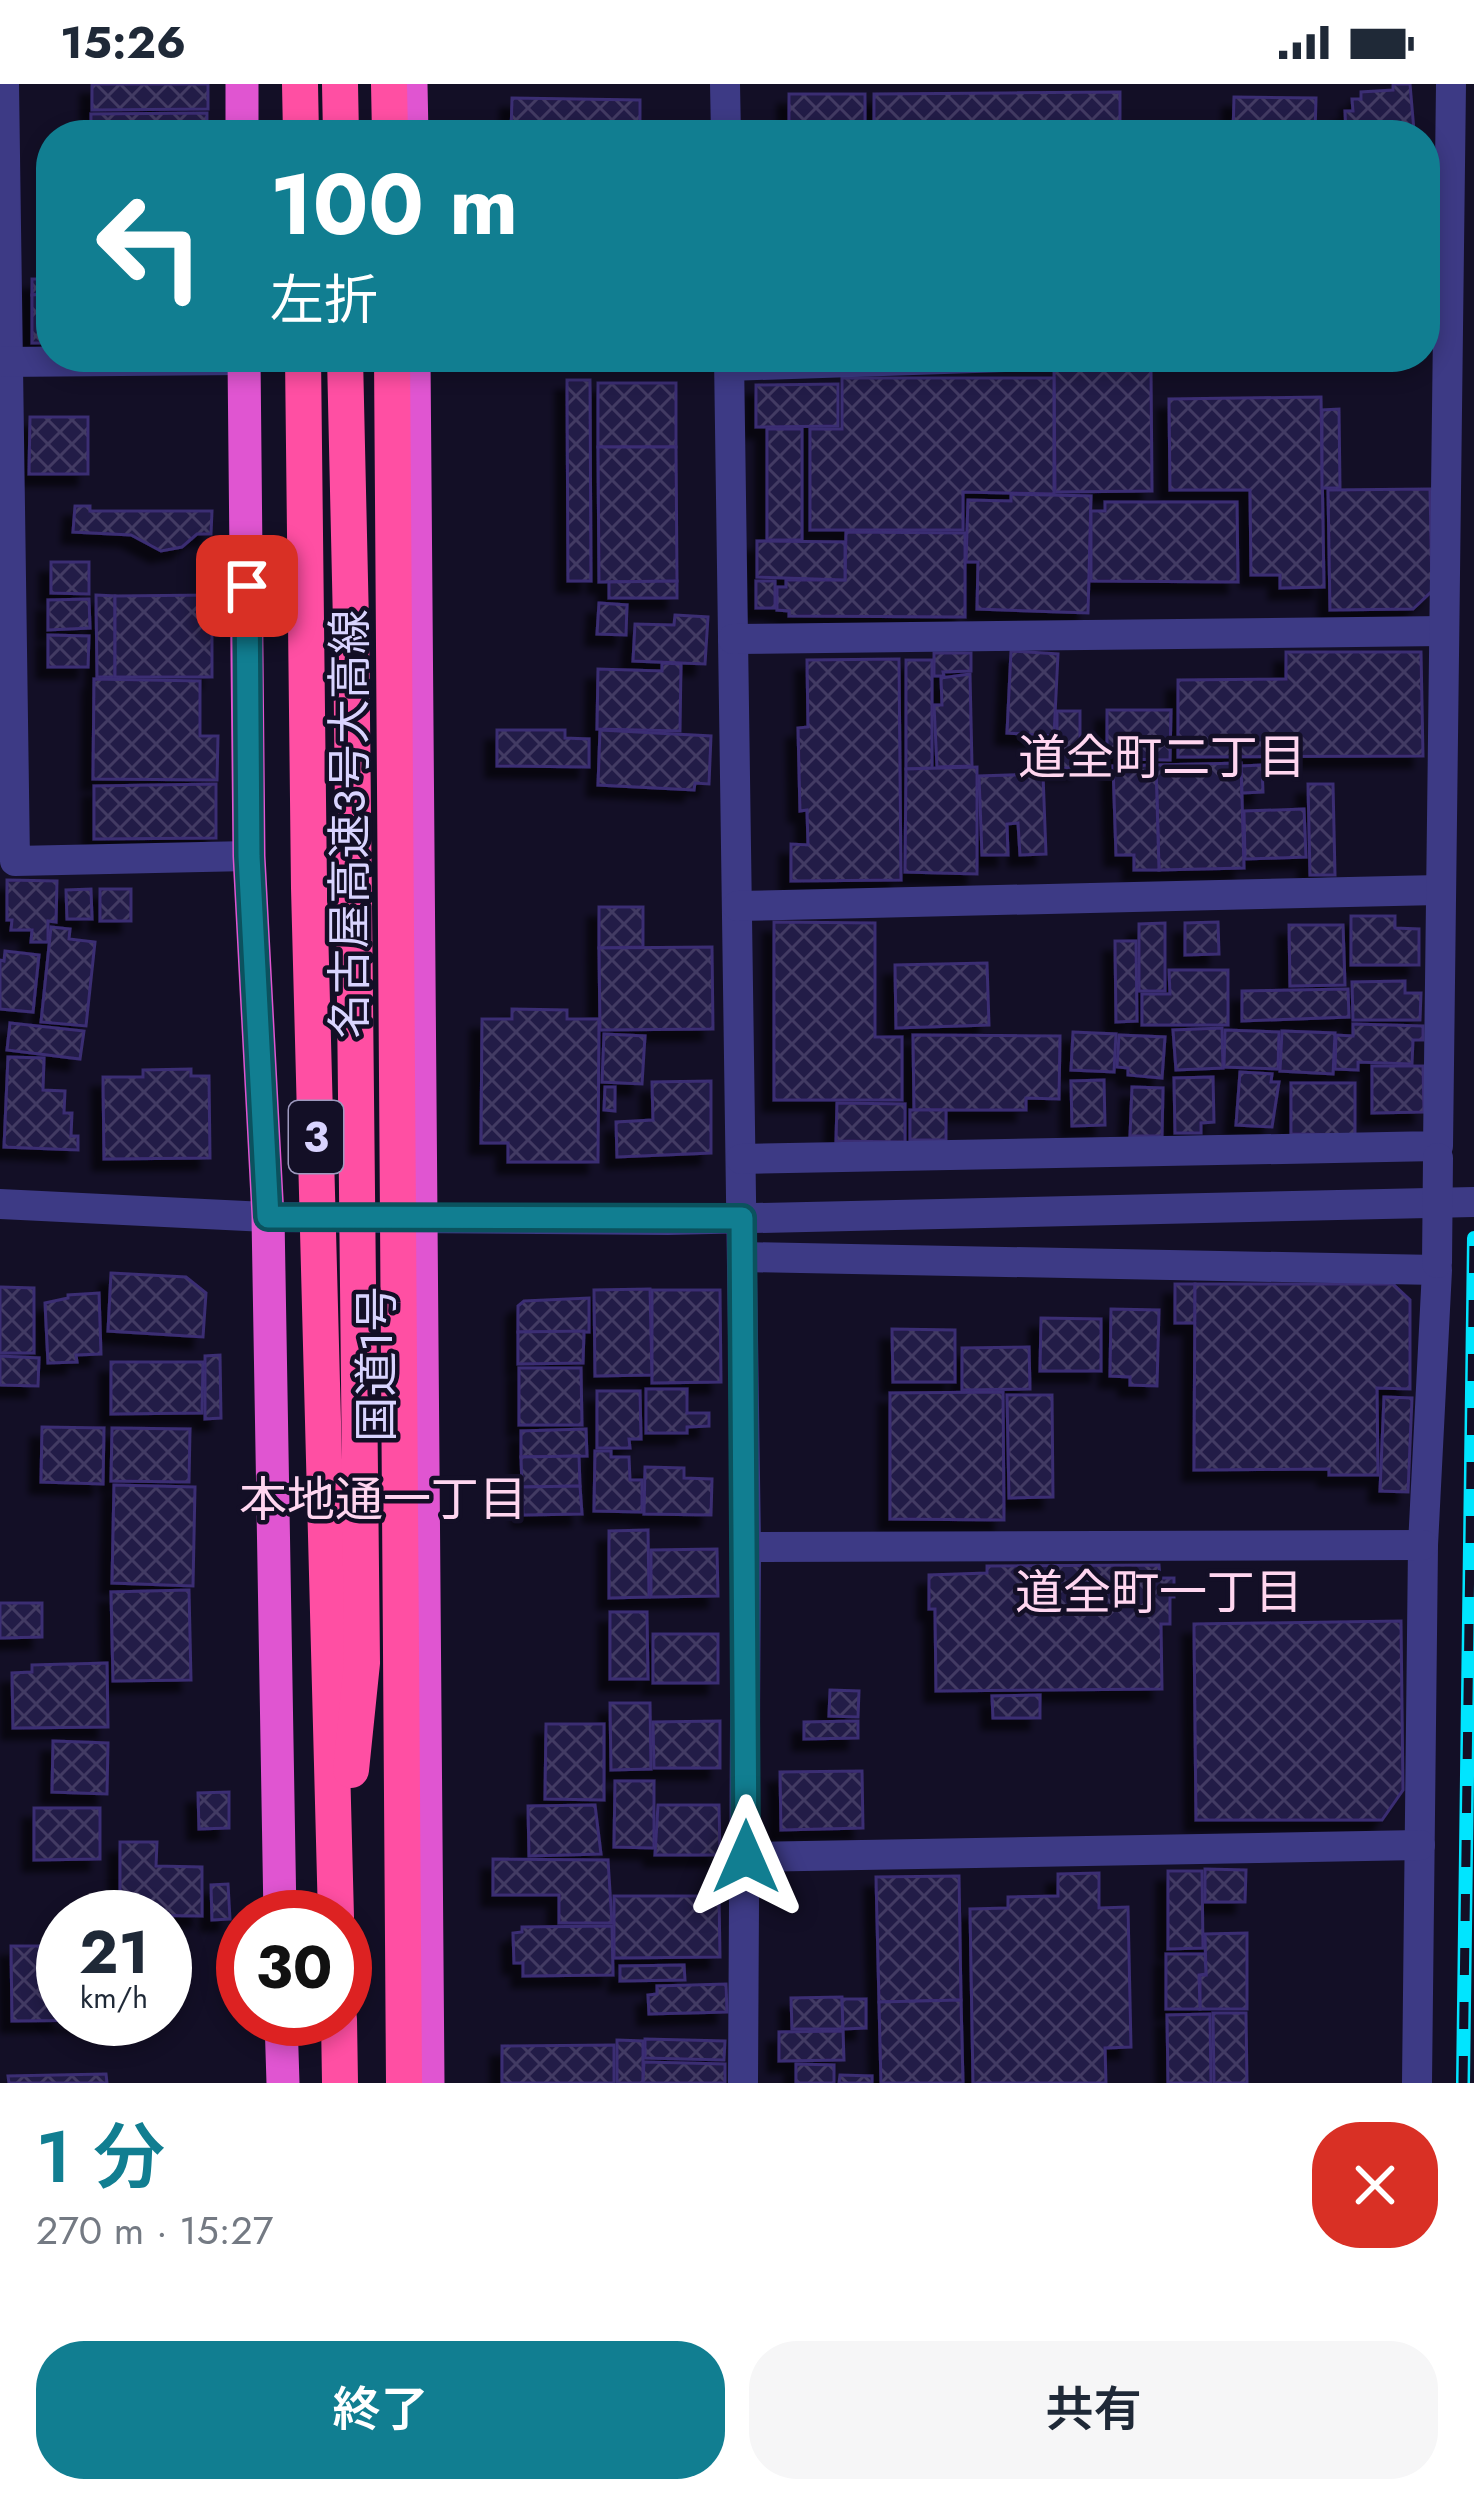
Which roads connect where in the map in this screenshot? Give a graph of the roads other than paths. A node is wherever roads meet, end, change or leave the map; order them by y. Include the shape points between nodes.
1 (4, 84) edge
2 (242, 84) edge
3 (300, 84) edge
4 (340, 84) edge
5 (389, 84) edge
6 (411, 84) edge
7 (725, 84) edge
8 (1451, 84) edge
9 (242, 120) edge
10 (301, 120) edge
11 (341, 120) edge
12 (390, 120) edge
13 (412, 120) edge
14 (726, 120) edge
15 (1440, 273) edge
16 (3, 362) edge
17 (36, 362) edge
18 (244, 372) edge
19 (303, 372) edge
20 (345, 372) edge
21 (392, 372) edge
22 (414, 372) edge
23 (729, 372) edge
24 (1437, 372) edge
25 (1444, 631) junction
26 (733, 639) junction
27 (249, 856) junction
28 (8, 861) edge
29 (1439, 890) junction
30 (737, 906) junction
31 (1438, 1152) junction
32 (741, 1159) junction
33 (1474, 1202) edge
34 (0, 1204) edge
35 (268, 1217) junction
36 (742, 1218) junction
37 (421, 1220) junction
38 (743, 1257) junction
39 (1437, 1267) junction
40 (1423, 1545) junction
41 (746, 1547) junction
42 (1420, 1845) junction
43 (746, 1857) junction
44 (280, 1890) edge
45 (335, 1890) edge
46 (339, 1890) edge
47 (282, 2046) edge
48 (339, 2046) edge
49 (283, 2083) edge
50 (340, 2083) edge
51 (404, 2083) edge
52 (428, 2083) edge
53 (743, 2083) edge
54 (1417, 2083) edge

1 - 16 street
2 - 9 highway
3 - 10 highway
4 - 11 highway
5 - 12 highway
6 - 13 highway
7 - 14 street
8 - 15 street
16 - 17 street
16 - 28 street
18 - 27 highway
19 - 45 highway, 名古屋高速3号大高線 / 3, bridge
20 - 46 highway, bridge via 362,1663
21 - 51 highway, 名古屋高速3号大高線 / 3, bridge
22 - 37 highway, 国道1号
23 - 26 street
24 - 25 street
25 - 26 street
25 - 29 street
26 - 30 street
27 - 28 street
27 - 35 highway
29 - 30 street
29 - 31 street
30 - 32 street
31 - 32 street
31 - 39 street, bridge
32 - 36 street
33 - 36 street
34 - 35 street
35 - 37 street
35 - 44 highway
36 - 37 street
36 - 38 street
37 - 52 highway, 国道1号
38 - 39 street
38 - 41 street
39 - 40 street
40 - 41 street
40 - 42 street
41 - 43 street
42 - 43 street
42 - 54 street
43 - 53 street
47 - 49 highway
48 - 50 highway

